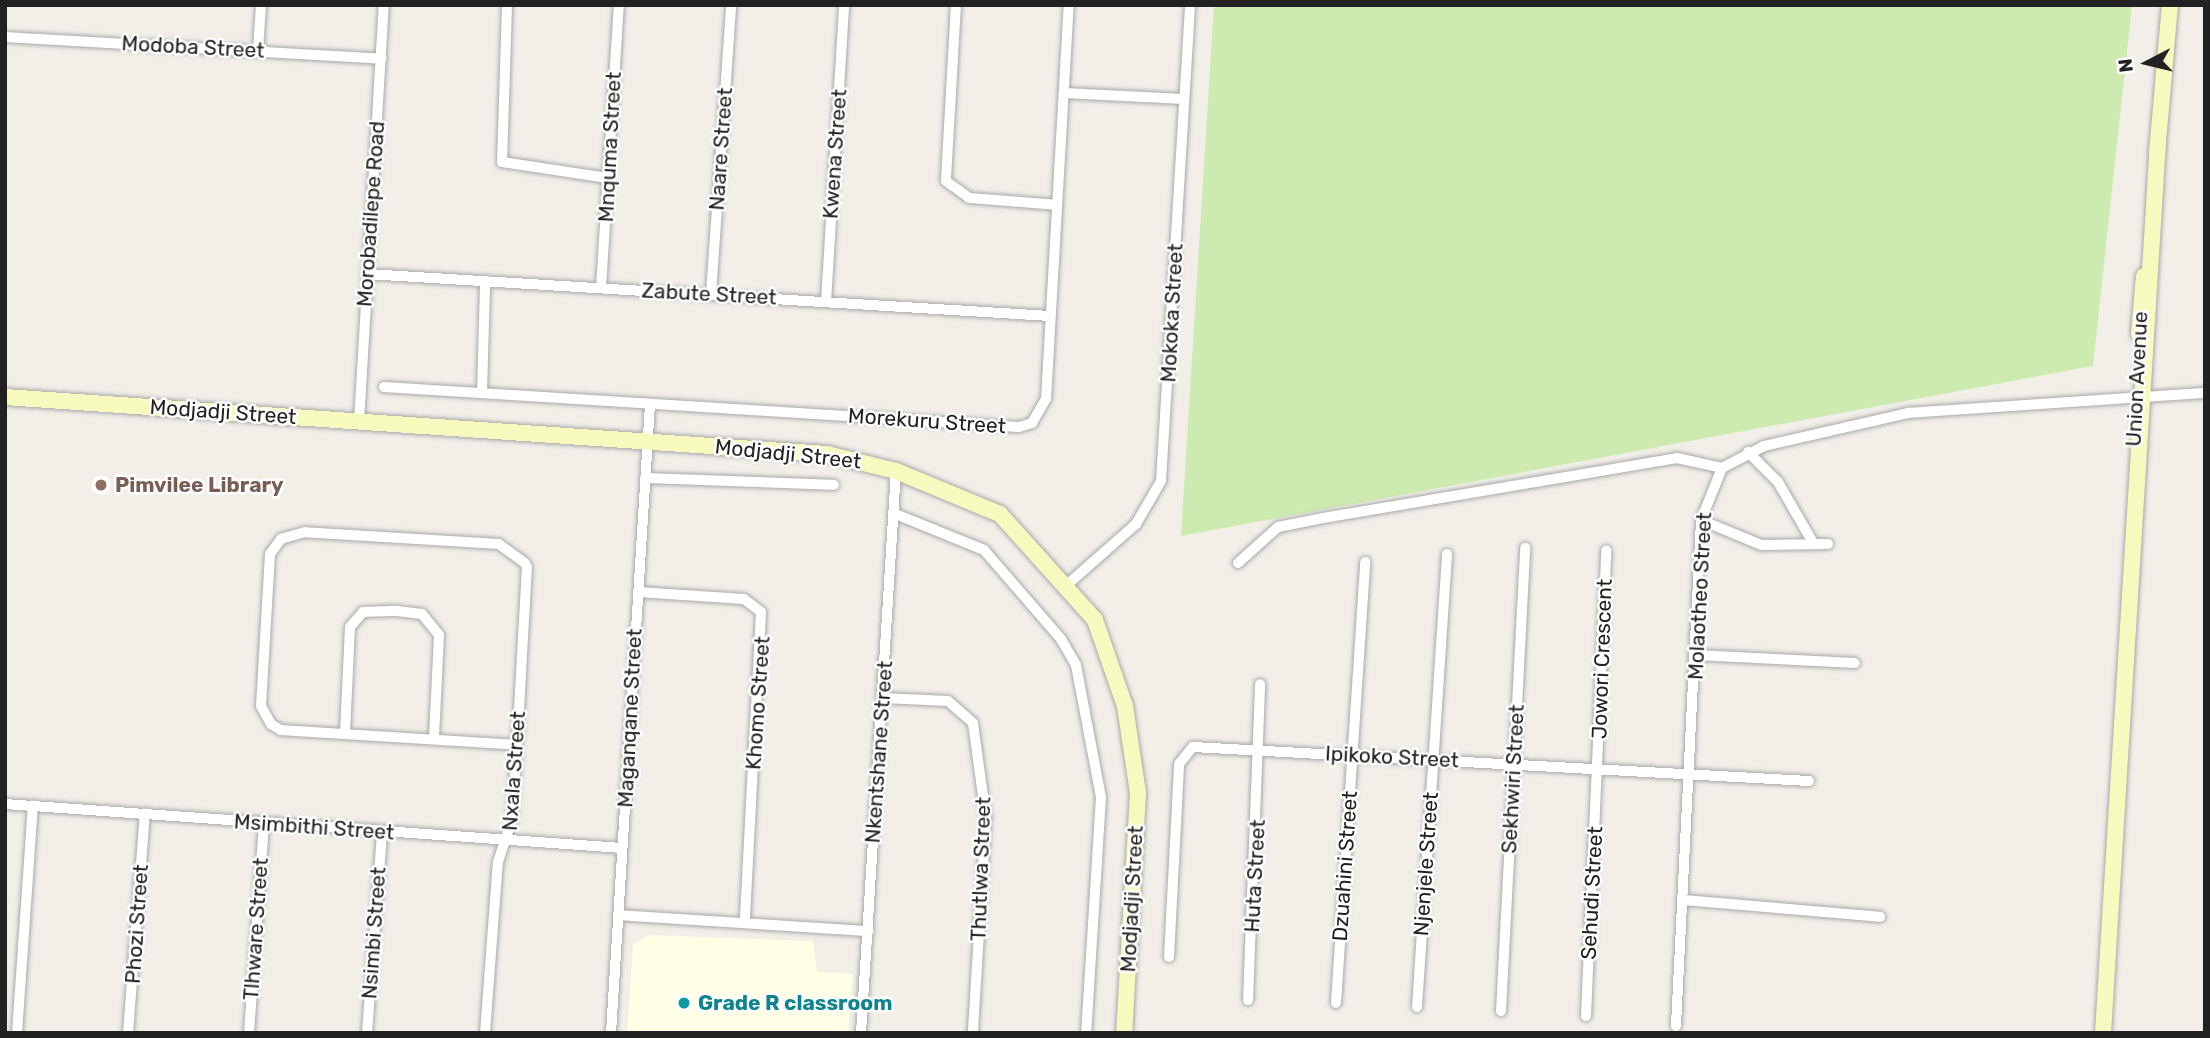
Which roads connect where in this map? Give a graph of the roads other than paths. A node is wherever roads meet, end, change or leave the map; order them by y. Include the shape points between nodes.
1 (261, 5) edge
2 (384, 5) edge
3 (507, 5) edge
4 (619, 5) edge
5 (731, 5) edge
6 (844, 5) edge
7 (956, 5) edge
8 (1069, 5) edge
9 (1190, 5) edge
10 (2170, 5) edge
11 (5, 37) edge
12 (258, 51) junction
13 (381, 59) junction
14 (1064, 93) junction
15 (1184, 99) junction
16 (608, 178) junction
17 (1057, 205) junction
18 (368, 274) junction
19 (485, 283) junction
20 (601, 288) junction
21 (711, 294) junction
22 (826, 302) junction
23 (1050, 316) junction
24 (384, 387) dead end
25 (482, 393) junction
26 (2205, 393) edge
27 (5, 397) edge
28 (2140, 397) junction
29 (650, 404) junction
30 (359, 422) junction
31 (646, 440) junction
32 (1748, 452) junction
33 (1722, 468) junction
34 (897, 471) junction
35 (645, 478) junction
36 (834, 485) dead end
37 (893, 513) junction
38 (1701, 520) junction
39 (1812, 541) junction
40 (1828, 544) dead end
41 (1525, 548) dead end
42 (1606, 550) dead end
43 (1447, 554) dead end
44 (1366, 562) dead end
45 (1238, 563) dead end
46 (1068, 584) junction
47 (638, 592) junction
48 (1696, 655) junction
49 (1855, 663) dead end
50 (1260, 684) dead end
51 (883, 698) junction
52 (345, 733) junction
53 (434, 737) junction
54 (517, 745) junction
55 (1262, 752) junction
56 (1354, 756) junction
57 (1433, 759) junction
58 (1514, 764) junction
59 (1598, 769) junction
60 (1690, 775) junction
61 (1809, 781) dead end
62 (5, 804) edge
63 (33, 806) junction
64 (145, 814) junction
65 (264, 824) junction
66 (382, 832) junction
67 (509, 841) junction
68 (622, 848) junction
69 (1683, 900) junction
70 (618, 915) junction
71 (1880, 916) dead end
72 (745, 922) junction
73 (868, 931) junction
74 (1169, 957) dead end
75 (1248, 1000) dead end
76 (1336, 1003) dead end
77 (1417, 1007) dead end
78 (1501, 1011) dead end
79 (1586, 1016) dead end
80 (1676, 1026) dead end
81 (17, 1033) edge
82 (128, 1033) edge
83 (249, 1033) edge
84 (367, 1033) edge
85 (485, 1033) edge
86 (611, 1033) edge
87 (861, 1033) edge
88 (973, 1033) edge
89 (1086, 1033) edge
90 (1124, 1033) edge
91 (2103, 1033) edge

1 - 12 street
2 - 13 street, Morobadilepe Road
3 - 16 street via 502,162
4 - 16 street, Mnquma Street
5 - 21 street, Naare Street
6 - 22 street, Kwena Street
7 - 17 street via 946,181 969,198
8 - 14 street, Morekuru Street
9 - 15 street, Mokoka Street
10 - 28 street, Union Avenue
11 - 12 street, Modoba Street
12 - 13 street, Modoba Street
13 - 18 street, Morobadilepe Road
14 - 15 street
14 - 17 street, Morekuru Street
15 - 46 street, Mokoka Street via 1161,481 1136,524
16 - 20 street, Mnquma Street
17 - 23 street, Morekuru Street
18 - 19 street, Zabute Street
18 - 30 street, Morobadilepe Road
19 - 20 street, Zabute Street
19 - 25 street
20 - 21 street, Zabute Street
21 - 22 street, Zabute Street
22 - 23 street, Zabute Street
23 - 29 street, Morekuru Street via 1045,404 1025,426
24 - 25 street, Morekuru Street
25 - 29 street, Morekuru Street
26 - 28 street
27 - 30 street, Modjadji Street
28 - 32 street via 1908,413
28 - 91 street, Union Avenue via 2132,617
29 - 31 street, Maganqane Street
30 - 31 street, Modjadji Street
31 - 34 street, Modjadji Street via 827,454
31 - 35 street, Maganqane Street
32 - 33 street
32 - 39 street via 1778,482
33 - 38 street, Molaotheo Street
33 - 45 street via 1677,458 1323,518 1278,527
34 - 37 street, Nkentshane Street
34 - 46 street, Modjadji Street via 1000,514
35 - 36 street
35 - 47 street, Maganqane Street
37 - 51 street, Nkentshane Street
37 - 89 street via 984,550 1061,639 1076,665 1101,797
38 - 39 street via 1761,545
38 - 48 street, Molaotheo Street
39 - 40 street
41 - 58 street, Sekhwiri Street
42 - 59 street, Jowori Crescent
43 - 57 street, Njenjele Street
44 - 56 street, Dzuahini Street
46 - 90 street, Modjadji Street via 1101,631 1113,661 1136,770
47 - 68 street, Maganqane Street
47 - 72 street, Khomo Street via 744,599 761,612
48 - 49 street
48 - 60 street, Molaotheo Street
50 - 55 street
51 - 73 street, Nkentshane Street
51 - 88 street, Thutlwa Street via 948,701 973,723 986,801
52 - 53 street
52 - 53 street via 350,628 363,612 397,611 422,614 439,635
52 - 54 street, Nxala Street via 281,730 262,713 270,554 281,539 305,532 499,544 517,551 527,567
53 - 54 street
54 - 67 street, Nxala Street
55 - 56 street, Ipikoko Street
55 - 74 street, Ipikoko Street via 1193,747 1181,757
55 - 75 street, Huta Street
56 - 57 street, Ipikoko Street
56 - 76 street, Dzuahini Street
57 - 58 street, Ipikoko Street
57 - 77 street, Njenjele Street
58 - 59 street, Ipikoko Street
58 - 78 street, Sekhwiri Street
59 - 60 street, Ipikoko Street
59 - 79 street, Sehudi Street
60 - 61 street, Ipikoko Street
60 - 69 street, Molaotheo Street
62 - 63 street, Msimbithi Street
63 - 64 street, Msimbithi Street
63 - 81 street
64 - 65 street, Msimbithi Street
64 - 82 street, Phozi Street
65 - 66 street, Msimbithi Street
65 - 83 street, Tlhware Street
66 - 67 street, Msimbithi Street
66 - 84 street, Nsimbi Street
67 - 68 street, Msimbithi Street
67 - 85 street, Nxala Street via 498,862
68 - 70 street, Maganqane Street
69 - 71 street
69 - 80 street, Molaotheo Street
70 - 72 street
70 - 86 street, Maganqane Street
72 - 73 street
73 - 87 street, Nkentshane Street

